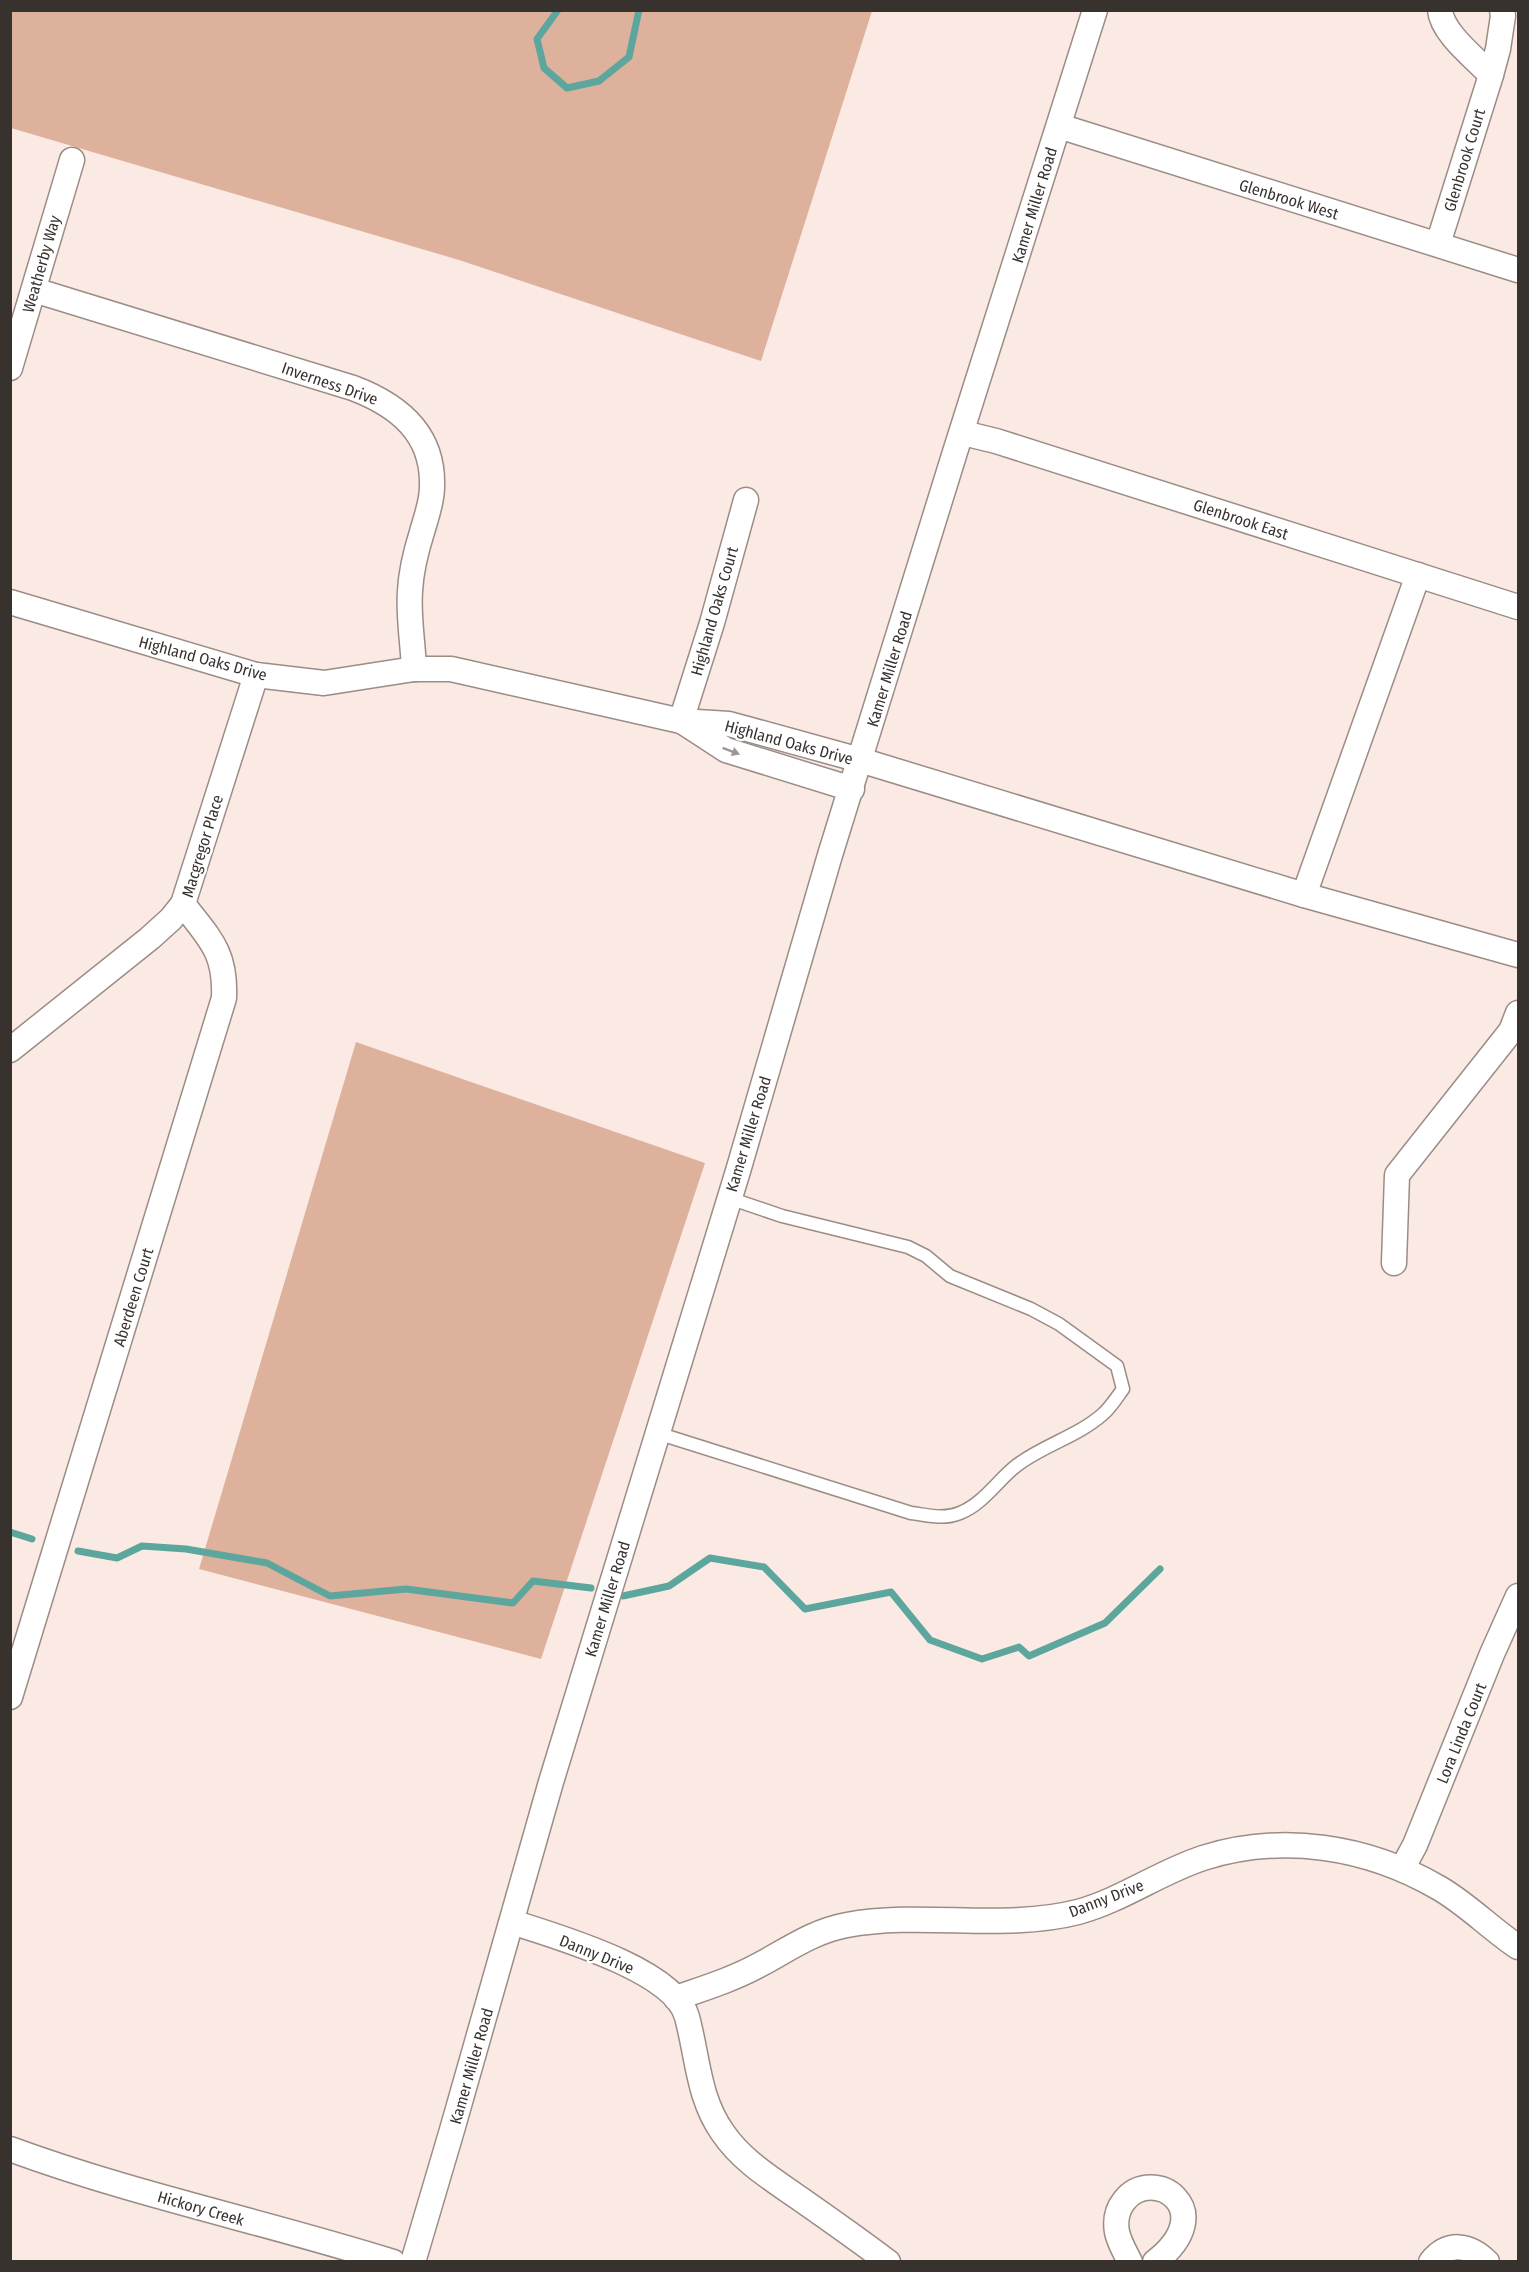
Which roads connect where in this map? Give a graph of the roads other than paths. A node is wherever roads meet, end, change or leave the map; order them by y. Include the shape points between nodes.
1 (1095, 10) edge
2 (1440, 10) edge
3 (1502, 10) edge
4 (1491, 75) junction
5 (1059, 126) junction
6 (72, 160) dead end
7 (1438, 244) junction
8 (1518, 270) edge
9 (34, 290) junction
10 (10, 368) edge
11 (963, 433) junction
12 (746, 500) dead end
13 (1418, 575) junction
14 (10, 602) edge
15 (1518, 607) edge
16 (414, 669) junction
17 (256, 675) junction
18 (681, 721) junction
19 (861, 760) junction
20 (852, 789) junction
21 (1304, 896) junction
22 (183, 904) junction
23 (1518, 955) edge
24 (1518, 1013) edge
25 (10, 1050) edge
26 (729, 1198) junction
27 (1394, 1263) dead end
28 (657, 1433) junction
29 (1518, 1596) edge
30 (10, 1697) edge
31 (1402, 1869) junction
32 (512, 1922) junction
33 (1518, 1947) edge
34 (676, 1998) junction
35 (10, 2149) edge
36 (393, 2262) edge
37 (413, 2262) edge
38 (888, 2262) edge
39 (1130, 2262) edge
40 (1155, 2262) edge
41 (1431, 2262) edge
42 (1487, 2262) edge

1 - 5 street, Kamer Miller Road
2 - 4 street via 1447,30
3 - 4 street, Glenbrook Court
4 - 7 street, Glenbrook Court
5 - 7 street, Glenbrook West
5 - 11 street, Kamer Miller Road
6 - 9 street, Weatherby Way
7 - 8 street, Glenbrook West
9 - 10 street, Weatherby Way
9 - 16 street, Inverness Drive via 352,388 389,404 404,416 425,447 432,488 410,592
11 - 13 street, Glenbrook East
11 - 19 street, Kamer Miller Road
12 - 18 street, Highland Oaks Court
13 - 15 street, Glenbrook East
13 - 21 street
14 - 17 street, Highland Oaks Drive
16 - 17 street, Highland Oaks Drive via 324,682
16 - 18 street, Highland Oaks Drive via 451,669
17 - 22 street, Macgregor Place
18 - 19 street, Highland Oaks Drive via 729,724
18 -> 20 street, Highland Oaks Drive via 726,750
19 - 20 street, Kamer Miller Road
19 - 21 street, Highland Oaks Drive
20 - 26 street, Kamer Miller Road
21 - 23 street, Highland Oaks Drive
22 - 25 street, Macgregor Place via 150,938
22 - 30 street, Aberdeen Court via 220,956 224,998
24 - 27 street via 1511,1031 1397,1175
26 - 28 street, Kamer Miller Road
26 - 28 lane via 782,1216 908,1247 950,1276 1059,1324 1117,1366 1123,1389 1103,1414 1068,1438 1035,1453 962,1512 945,1518 911,1513
28 - 32 street, Kamer Miller Road
29 - 31 street, Lora Linda Court
31 - 33 street, Danny Drive via 1440,1888
31 - 34 street, Danny Drive via 1342,1850 1256,1847 1201,1858 1078,1912 1023,1919 846,1926 798,1942 760,1965
32 - 34 street, Danny Drive via 622,1963 652,1978
32 - 37 street, Kamer Miller Road
34 - 38 street, Danny Drive via 687,2014 704,2099 724,2135 770,2178
35 - 36 street, Hickory Creek via 172,2200
39 - 40 street via 1117,2233 1119,2206 1127,2196 1149,2188 1172,2194 1185,2215 1179,2237
41 - 42 street via 1441,2251 1466,2248

